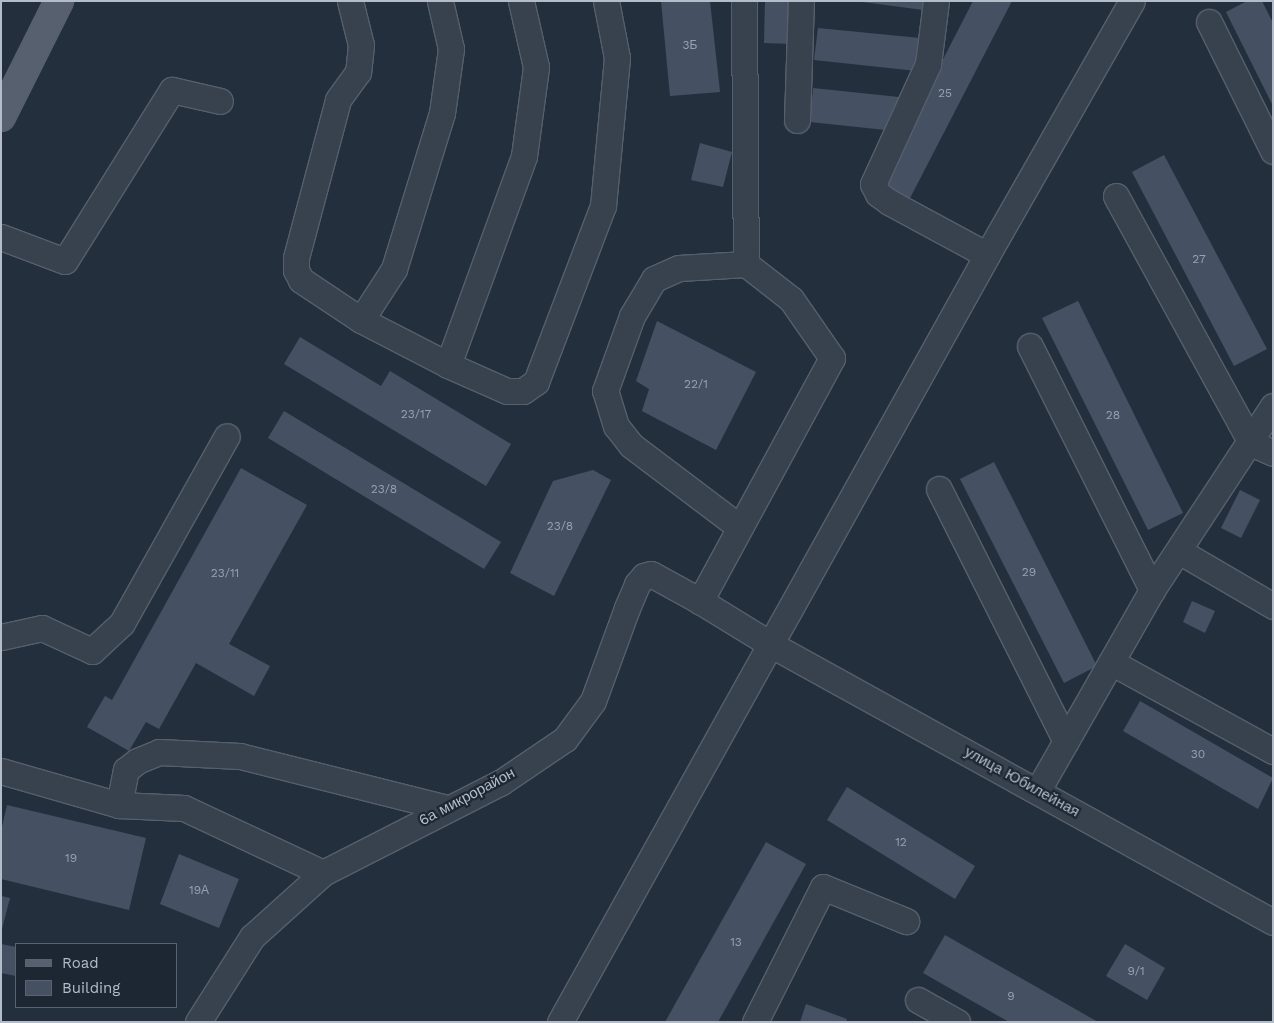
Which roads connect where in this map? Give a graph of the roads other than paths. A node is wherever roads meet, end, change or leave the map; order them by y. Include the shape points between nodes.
1 (58, 1) edge
2 (350, 1) edge
3 (440, 1) edge
4 (521, 1) edge
5 (606, 1) edge
6 (744, 1) edge
7 (801, 1) edge
8 (936, 1) edge
9 (1132, 1) edge
10 (1209, 22) dead end
11 (8, 86) edge
12 (220, 100) dead end
13 (1, 117) edge
14 (797, 120) dead end
15 (1273, 151) edge
16 (1116, 196) dead end
17 (1, 237) edge
18 (987, 255) junction
19 (746, 264) junction
20 (361, 320) junction
21 (1030, 346) dead end
22 (448, 364) junction
23 (1273, 406) edge
24 (227, 436) dead end
25 (1262, 448) edge
26 (939, 489) dead end
27 (738, 526) junction
28 (1179, 551) junction
29 (1152, 590) junction
30 (700, 601) junction
31 (1273, 606) edge
32 (1, 637) edge
33 (770, 644) junction
34 (1111, 662) junction
35 (1066, 742) junction
36 (1273, 752) edge
37 (1, 771) edge
38 (1038, 790) junction
39 (119, 805) junction
40 (447, 808) junction
41 (324, 873) junction
42 (906, 921) dead end
43 (1273, 922) edge
44 (918, 1000) dead end
45 (198, 1022) edge
46 (560, 1022) edge
47 (755, 1022) edge
48 (957, 1022) edge

1 - 11 main road
2 - 20 street via 361,45 358,72 338,100 296,258 296,270 301,280
3 - 20 street via 451,49 442,113 394,269
4 - 22 street via 536,67 524,156
5 - 22 street via 617,58 603,206 536,382 523,391 507,390
6 - 19 street
7 - 14 street
8 - 18 street via 928,64 873,184 878,194 889,202
9 - 18 street
10 - 15 street
11 - 13 main road
12 - 17 street via 172,90 65,261
16 - 25 street
18 - 33 street
19 - 27 street via 791,299 832,358
19 - 27 street via 679,268 654,279 632,316 605,391 616,426 631,445
20 - 22 street
21 - 29 street
23 - 25 street
24 - 32 street via 122,623 92,651 42,628
25 - 28 street
26 - 35 street
27 - 30 street
28 - 29 street
28 - 31 street
29 - 34 street
30 - 33 street, улица Юбилейная
30 - 40 street, 6а микрорайон via 651,574 644,576 627,608 593,701 565,739 500,782
33 - 38 street, улица Юбилейная
33 - 46 street
34 - 35 street
34 - 36 street
35 - 38 street
37 - 39 street
38 - 43 street, улица Юбилейная
39 - 40 street via 126,770 137,761 159,752 240,756
39 - 41 street via 184,808
40 - 41 street, 6а микрорайон
41 - 45 street, 6а микрорайон via 252,937
42 - 47 street via 823,887
44 - 48 street

